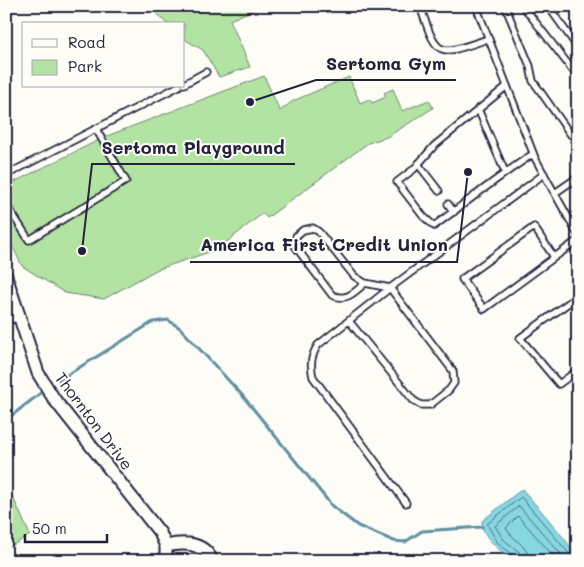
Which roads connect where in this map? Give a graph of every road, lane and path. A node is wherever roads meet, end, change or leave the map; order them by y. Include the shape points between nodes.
1 (420, 6) edge
2 (476, 6) edge
3 (505, 6) edge
4 (522, 6) edge
5 (548, 6) edge
6 (488, 38) junction
7 (578, 48) edge
8 (206, 72) dead end
9 (578, 77) edge
10 (185, 83) edge
11 (507, 86) junction
12 (175, 88) edge
13 (478, 109) junction
14 (96, 129) junction
15 (578, 134) edge
16 (533, 154) junction
17 (418, 164) junction
18 (505, 172) junction
19 (544, 174) junction
20 (6, 175) edge
21 (578, 177) edge
22 (439, 191) dead end
23 (554, 193) junction
24 (6, 204) edge
25 (448, 204) dead end
26 (454, 212) junction
27 (578, 235) edge
28 (578, 240) edge
29 (554, 257) junction
30 (6, 276) edge
31 (366, 283) junction
32 (390, 288) junction
33 (578, 296) edge
34 (19, 315) junction
35 (6, 318) edge
36 (349, 321) junction
37 (578, 370) edge
38 (406, 502) dead end
39 (166, 546) junction
40 (166, 561) edge
41 (212, 561) edge

1 - 6 lane via 430,36 437,47 445,51 455,51
2 - 6 lane
3 - 15 lane via 533,81 571,135
4 - 9 lane
5 - 7 lane
6 - 11 lane
8 - 10 lane
11 - 13 lane
11 - 16 lane
12 - 14 lane
13 - 17 lane
13 - 18 lane
14 - 20 lane
14 - 24 lane via 126,181 29,240
16 - 18 lane
16 - 19 lane
17 - 22 lane
17 - 26 lane via 397,182 434,226
18 - 26 lane
19 - 23 lane
19 - 32 lane
21 - 23 lane
23 - 27 lane
25 - 26 lane
28 - 29 lane
29 - 29 lane via 484,309 462,279 534,227
30 - 34 street, Thornton Drive
31 - 31 lane via 354,276 319,232 313,228 296,236 295,246 332,295 346,298
31 - 32 lane
32 - 36 lane
32 - 36 lane via 454,370 454,383 449,390 430,405 421,405 413,400
33 - 37 lane via 520,338 559,384
34 - 35 street
34 - 39 street, Thornton Drive via 38,373 54,399 160,533
36 - 38 lane via 318,345 313,354 312,377
39 - 40 street
39 - 41 street via 193,544 205,549

